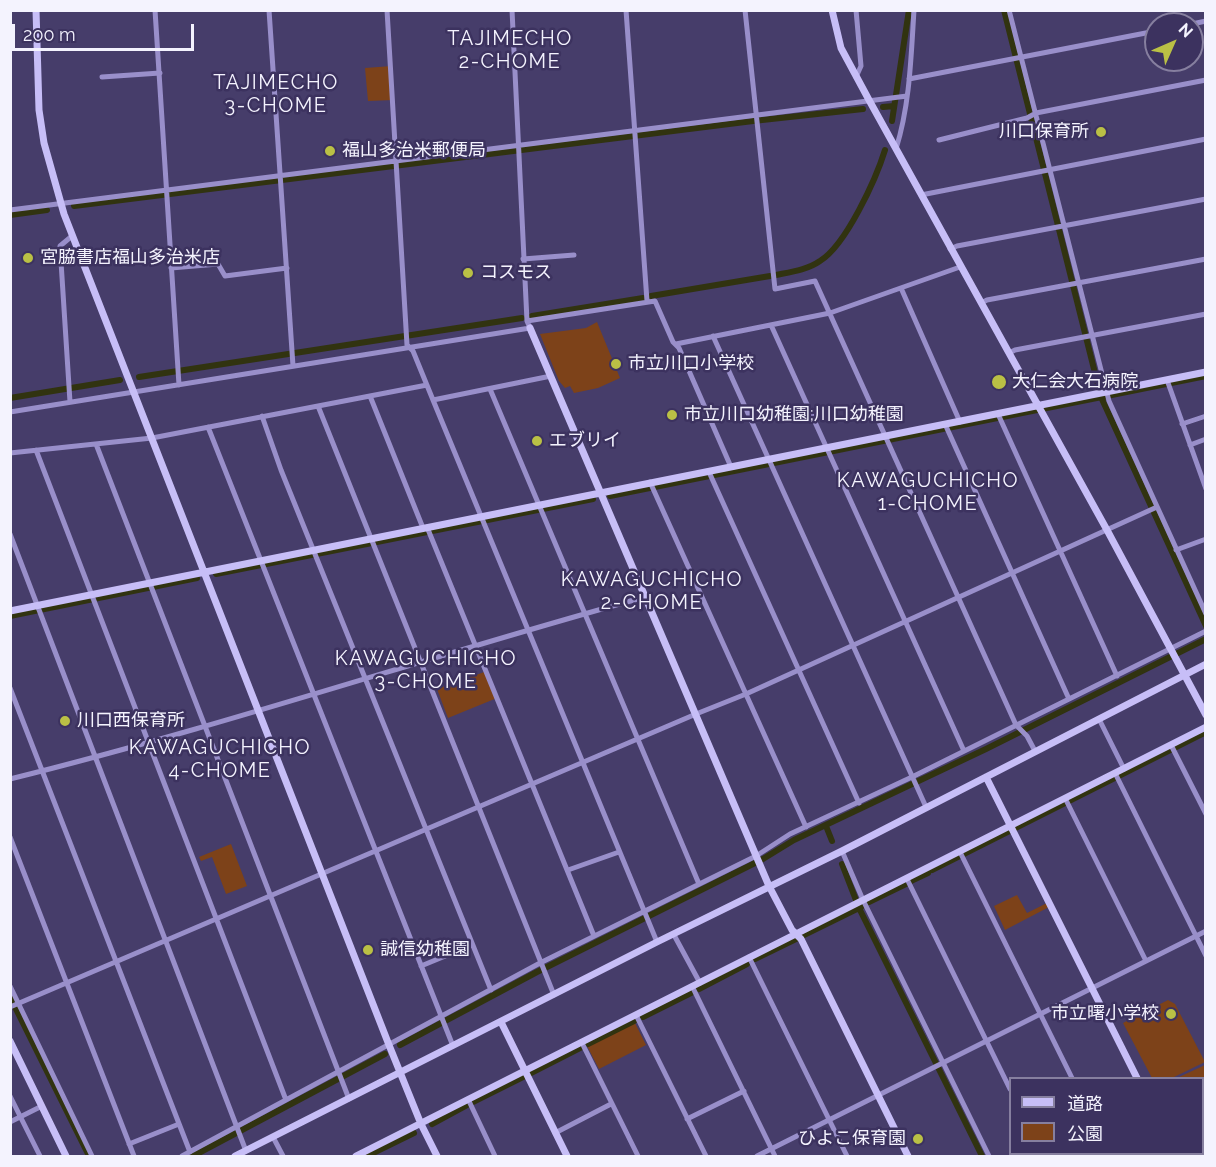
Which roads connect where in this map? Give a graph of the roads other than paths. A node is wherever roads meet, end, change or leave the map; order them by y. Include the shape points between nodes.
1 (36, 10) edge
2 (155, 10) edge
3 (269, 10) edge
4 (387, 10) edge
5 (512, 10) edge
6 (626, 10) edge
7 (745, 10) edge
8 (832, 10) edge
9 (856, 10) edge
10 (914, 10) edge
11 (1009, 10) edge
12 (1144, 33) edge
13 (1017, 58) junction
14 (160, 73) junction
15 (102, 77) dead end
16 (856, 77) junction
17 (909, 78) junction
18 (1206, 80) edge
19 (907, 96) junction
20 (869, 100) junction
21 (1035, 114) junction
22 (756, 118) junction
23 (635, 134) junction
24 (1206, 139) edge
25 (939, 140) dead end
26 (518, 149) junction
27 (896, 149) junction
28 (396, 164) junction
29 (1049, 169) junction
30 (280, 179) junction
31 (167, 193) junction
32 (921, 195) junction
33 (1206, 199) edge
34 (60, 203) junction
35 (10, 210) edge
36 (1064, 226) junction
37 (72, 236) junction
38 (950, 249) junction
39 (574, 255) dead end
40 (523, 259) junction
41 (1206, 259) edge
42 (960, 267) junction
43 (171, 268) junction
44 (287, 268) junction
45 (1078, 283) junction
46 (901, 288) junction
47 (647, 301) junction
48 (981, 303) junction
49 (830, 314) junction
50 (1206, 314) edge
51 (528, 324) junction
52 (771, 325) junction
53 (713, 336) junction
54 (1090, 337) junction
55 (676, 344) junction
56 (410, 348) junction
57 (1008, 353) junction
58 (293, 366) junction
59 (1206, 372) edge
60 (551, 376) junction
61 (1167, 380) junction
62 (179, 385) junction
63 (427, 385) junction
64 (490, 389) junction
65 (135, 392) junction
66 (1104, 392) junction
67 (370, 396) junction
68 (433, 400) junction
69 (70, 402) junction
70 (1037, 405) junction
71 (318, 406) junction
72 (10, 412) edge
73 (998, 414) junction
74 (262, 416) junction
75 (1206, 416) edge
76 (960, 422) junction
77 (945, 424) junction
78 (1182, 424) junction
79 (208, 427) junction
80 (885, 436) junction
81 (152, 438) junction
82 (1206, 439) edge
83 (96, 444) junction
84 (1190, 445) junction
85 (827, 448) junction
86 (36, 450) junction
87 (10, 453) edge
88 (767, 459) junction
89 (731, 467) junction
90 (709, 472) junction
91 (650, 483) junction
92 (1206, 489) edge
93 (600, 493) junction
94 (539, 505) junction
95 (1157, 507) junction
96 (481, 516) junction
97 (425, 528) junction
98 (1107, 530) junction
99 (10, 534) edge
100 (371, 539) junction
101 (1206, 539) edge
102 (313, 550) junction
103 (1176, 550) junction
104 (1060, 551) junction
105 (261, 561) junction
106 (205, 572) junction
107 (1012, 573) junction
108 (149, 583) junction
109 (92, 594) junction
110 (645, 597) junction
111 (959, 597) junction
112 (37, 606) junction
113 (10, 611) edge
114 (585, 613) junction
115 (1206, 614) edge
116 (906, 622) junction
117 (527, 631) junction
118 (1205, 631) edge
119 (474, 646) junction
120 (852, 646) junction
121 (1171, 649) junction
122 (420, 662) junction
123 (1206, 664) edge
124 (799, 670) junction
125 (1184, 675) junction
126 (1117, 676) junction
127 (365, 679) junction
128 (10, 688) edge
129 (314, 694) junction
130 (746, 694) junction
131 (1069, 699) junction
132 (259, 711) junction
133 (696, 714) junction
134 (1206, 715) edge
135 (1099, 719) junction
136 (1016, 725) junction
137 (204, 726) junction
138 (1206, 728) edge
139 (638, 739) junction
140 (148, 742) junction
141 (1171, 745) junction
142 (964, 751) junction
143 (1035, 752) junction
144 (94, 757) junction
145 (583, 763) junction
146 (1124, 769) junction
147 (42, 772) junction
148 (1115, 773) junction
149 (912, 777) junction
150 (986, 777) junction
151 (10, 779) edge
152 (531, 785) junction
153 (1065, 798) junction
154 (859, 803) junction
155 (926, 807) junction
156 (478, 808) junction
157 (1206, 814) edge
158 (1012, 826) junction
159 (806, 827) junction
160 (427, 830) junction
161 (10, 837) edge
162 (842, 851) junction
163 (376, 852) junction
164 (619, 852) junction
165 (960, 852) junction
166 (758, 861) junction
167 (568, 870) junction
168 (323, 874) junction
169 (907, 879) junction
170 (699, 884) junction
171 (769, 886) junction
172 (271, 895) junction
173 (859, 902) junction
174 (643, 910) junction
175 (216, 920) junction
176 (1206, 931) edge
177 (674, 934) junction
178 (796, 934) junction
179 (594, 936) junction
180 (1196, 936) junction
181 (165, 942) junction
182 (657, 942) junction
183 (472, 945) junction
184 (1206, 956) edge
185 (749, 957) junction
186 (1146, 961) junction
187 (116, 962) junction
188 (540, 963) junction
189 (421, 966) junction
190 (700, 982) junction
191 (67, 984) junction
192 (10, 986) edge
193 (692, 986) junction
194 (1092, 987) junction
195 (491, 990) junction
196 (554, 996) junction
197 (19, 1004) junction
198 (10, 1007) edge
199 (1040, 1014) junction
200 (636, 1015) junction
201 (442, 1017) junction
202 (501, 1022) junction
203 (10, 1041) edge
204 (987, 1041) junction
205 (582, 1042) junction
206 (389, 1045) junction
207 (453, 1046) junction
208 (939, 1066) junction
209 (525, 1070) junction
210 (401, 1072) junction
211 (338, 1073) junction
212 (1072, 1077) edge
213 (1137, 1077) edge
214 (1009, 1085) edge
215 (744, 1091) junction
216 (10, 1096) edge
217 (878, 1096) junction
218 (349, 1099) junction
219 (468, 1099) junction
220 (286, 1100) junction
221 (611, 1104) junction
222 (42, 1106) junction
223 (20, 1117) junction
224 (687, 1119) junction
225 (829, 1120) junction
226 (10, 1122) edge
227 (178, 1124) junction
228 (421, 1124) junction
229 (237, 1127) junction
230 (555, 1133) junction
231 (273, 1137) junction
232 (129, 1144) junction
233 (772, 1149) junction
234 (246, 1151) junction
235 (190, 1152) junction
236 (39, 1156) edge
237 (66, 1156) edge
238 (93, 1156) edge
239 (134, 1156) edge
240 (182, 1156) edge
241 (235, 1156) edge
242 (283, 1156) edge
243 (358, 1156) edge
244 (437, 1156) edge
245 (495, 1156) edge
246 (567, 1156) edge
247 (638, 1156) edge
248 (706, 1156) edge
249 (757, 1156) edge
250 (775, 1156) edge
251 (847, 1156) edge
252 (908, 1156) edge
253 (989, 1156) edge

1 - 34 street via 39,110
2 - 14 street
3 - 30 street
4 - 28 street
5 - 26 street
6 - 23 street
7 - 22 street
8 - 16 street via 841,48
9 - 16 street via 861,66
10 - 17 street
11 - 13 street
12 - 13 street
13 - 17 street
13 - 21 street
14 - 15 street
14 - 31 street
16 - 20 street
17 - 19 street
18 - 21 street
19 - 20 street
19 - 27 street
20 - 22 street
20 - 27 street
21 - 25 street
21 - 29 street
22 - 23 street
22 - 49 street via 775,290 815,281
23 - 26 street
23 - 47 street
24 - 29 street
26 - 28 street
26 - 40 street
27 - 32 street
28 - 30 street
28 - 56 street via 406,335
29 - 32 street
29 - 36 street
30 - 31 street
30 - 44 street
31 - 34 street
31 - 43 street
32 - 38 street
33 - 36 street
34 - 35 street
34 - 37 street
36 - 38 street
36 - 45 street
37 - 65 street
37 - 69 street via 60,246
38 - 42 street
39 - 40 street
40 - 51 street
41 - 45 street
42 - 46 street
42 - 48 street
43 - 44 street via 219,264 225,276
43 - 62 street
44 - 58 street
45 - 48 street
45 - 54 street
46 - 49 street
46 - 76 street
47 - 51 street
47 - 55 street via 656,302
48 - 57 street
49 - 52 street
49 - 80 street
50 - 54 street
51 - 56 street
51 - 60 street
52 - 53 street
52 - 85 street
53 - 55 street
53 - 88 street
54 - 57 street
54 - 66 street
55 - 89 street
56 - 58 street
56 - 63 street
57 - 70 street
58 - 62 street
59 - 61 street
60 - 64 street
60 - 93 street
61 - 66 street
61 - 78 street
62 - 65 street
63 - 67 street
63 - 68 street
64 - 68 street
64 - 94 street
65 - 69 street
65 - 81 street
66 - 70 street
66 - 95 street
67 - 71 street
67 - 97 street
68 - 96 street
69 - 72 street
70 - 73 street
70 - 98 street
71 - 74 street
71 - 100 street
73 - 76 street
73 - 104 street
74 - 79 street
74 - 102 street
75 - 78 street
76 - 77 street
77 - 80 street
77 - 107 street
78 - 84 street
79 - 81 street
79 - 105 street
80 - 85 street
80 - 111 street
81 - 83 street
81 - 106 street
82 - 84 street
83 - 86 street
83 - 108 street
84 - 92 street
85 - 88 street
85 - 116 street
86 - 87 street
86 - 109 street
88 - 89 street
88 - 120 street
89 - 90 street
90 - 91 street
90 - 124 street
91 - 93 street
91 - 130 street
93 - 94 street
93 - 110 street
94 - 96 street
94 - 114 street
95 - 98 street
95 - 103 street
96 - 97 street
96 - 117 street
97 - 100 street
97 - 119 street
98 - 104 street
98 - 121 street
99 - 112 street
100 - 102 street
100 - 122 street
101 - 103 street
102 - 105 street
102 - 127 street
103 - 115 street
104 - 107 street
104 - 126 street
105 - 106 street
105 - 129 street
106 - 108 street
106 - 132 street
107 - 111 street
107 - 131 street
108 - 109 street
108 - 137 street
109 - 112 street
109 - 140 street
110 - 114 street
110 - 133 street
111 - 116 street
111 - 136 street
112 - 113 street
112 - 144 street
114 - 117 street
114 - 139 street
116 - 120 street
116 - 142 street
117 - 119 street
117 - 145 street
118 - 121 street
119 - 122 street
119 - 152 street
120 - 124 street
120 - 149 street
121 - 125 street
121 - 126 street
122 - 127 street
122 - 156 street
123 - 125 street
124 - 130 street
124 - 154 street
125 - 134 street
125 - 135 street
126 - 131 street
127 - 129 street
127 - 160 street
128 - 147 street
129 - 132 street
129 - 163 street
130 - 133 street
130 - 159 street
131 - 136 street
132 - 137 street
132 - 168 street
133 - 139 street
133 - 166 street
135 - 143 street
135 - 146 street
136 - 142 street
136 - 143 street via 1028,736
137 - 140 street
137 - 172 street
138 - 141 street
139 - 145 street
139 - 170 street
140 - 144 street
140 - 175 street
141 - 146 street
141 - 157 street
142 - 149 street
143 - 150 street
144 - 147 street
144 - 181 street
145 - 152 street
145 - 164 street
146 - 148 street
147 - 151 street
147 - 187 street
148 - 153 street
148 - 180 street
149 - 154 street
149 - 155 street
150 - 155 street
150 - 158 street
152 - 156 street
152 - 167 street
153 - 158 street
153 - 186 street
154 - 159 street
155 - 162 street
156 - 160 street
156 - 188 street
158 - 165 street
158 - 194 street
159 - 166 street via 790,834
160 - 163 street
160 - 183 street
161 - 191 street
162 - 171 street
162 - 173 street
163 - 168 street
163 - 189 street
164 - 167 street
164 - 174 street
165 - 169 street
165 - 199 street
166 - 170 street
166 - 171 street
167 - 179 street
168 - 172 street
168 - 206 street
169 - 173 street
169 - 204 street
170 - 174 street
171 - 177 street
171 - 178 street
172 - 175 street
172 - 211 street
173 - 178 street
173 - 208 street
174 - 179 street
174 - 182 street
175 - 181 street
175 - 220 street
176 - 180 street
177 - 182 street
177 - 190 street
178 - 185 street
178 - 217 street
179 - 188 street
180 - 184 street
180 - 186 street
181 - 187 street
181 - 229 street
182 - 196 street
183 - 189 street
183 - 195 street
185 - 190 street
185 - 225 street
186 - 194 street
187 - 191 street
187 - 227 street
188 - 195 street
188 - 196 street
189 - 201 street
190 - 193 street
191 - 197 street
191 - 232 street
192 - 197 street
193 - 200 street
193 - 215 street
194 - 199 street
194 - 213 street
195 - 201 street
196 - 202 street
197 - 198 street
197 - 238 street
199 - 204 street
199 - 212 street
200 - 205 street
200 - 224 street
201 - 206 street
201 - 207 street
202 - 207 street
202 - 209 street
203 - 222 street
204 - 208 street
204 - 214 street
205 - 209 street
205 - 221 street
206 - 210 street
206 - 211 street
207 - 210 street
208 - 217 street
208 - 253 street
209 - 219 street
209 - 230 street
210 - 218 street
210 - 228 street
211 - 218 street
211 - 220 street
215 - 224 street
215 - 233 street
216 - 223 street
217 - 225 street
217 - 252 street
218 - 231 street
219 - 228 street
219 - 245 street
220 - 229 street
221 - 230 street
221 - 247 street
222 - 223 street
222 - 237 street
223 - 226 street
223 - 236 street
224 - 248 street
225 - 233 street
225 - 251 street
227 - 232 street
227 - 235 street
228 - 243 street
228 - 244 street
229 - 234 street
229 - 235 street
230 - 246 street
231 - 234 street
231 - 242 street
232 - 239 street
233 - 249 street
233 - 250 street
234 - 241 street
235 - 240 street

